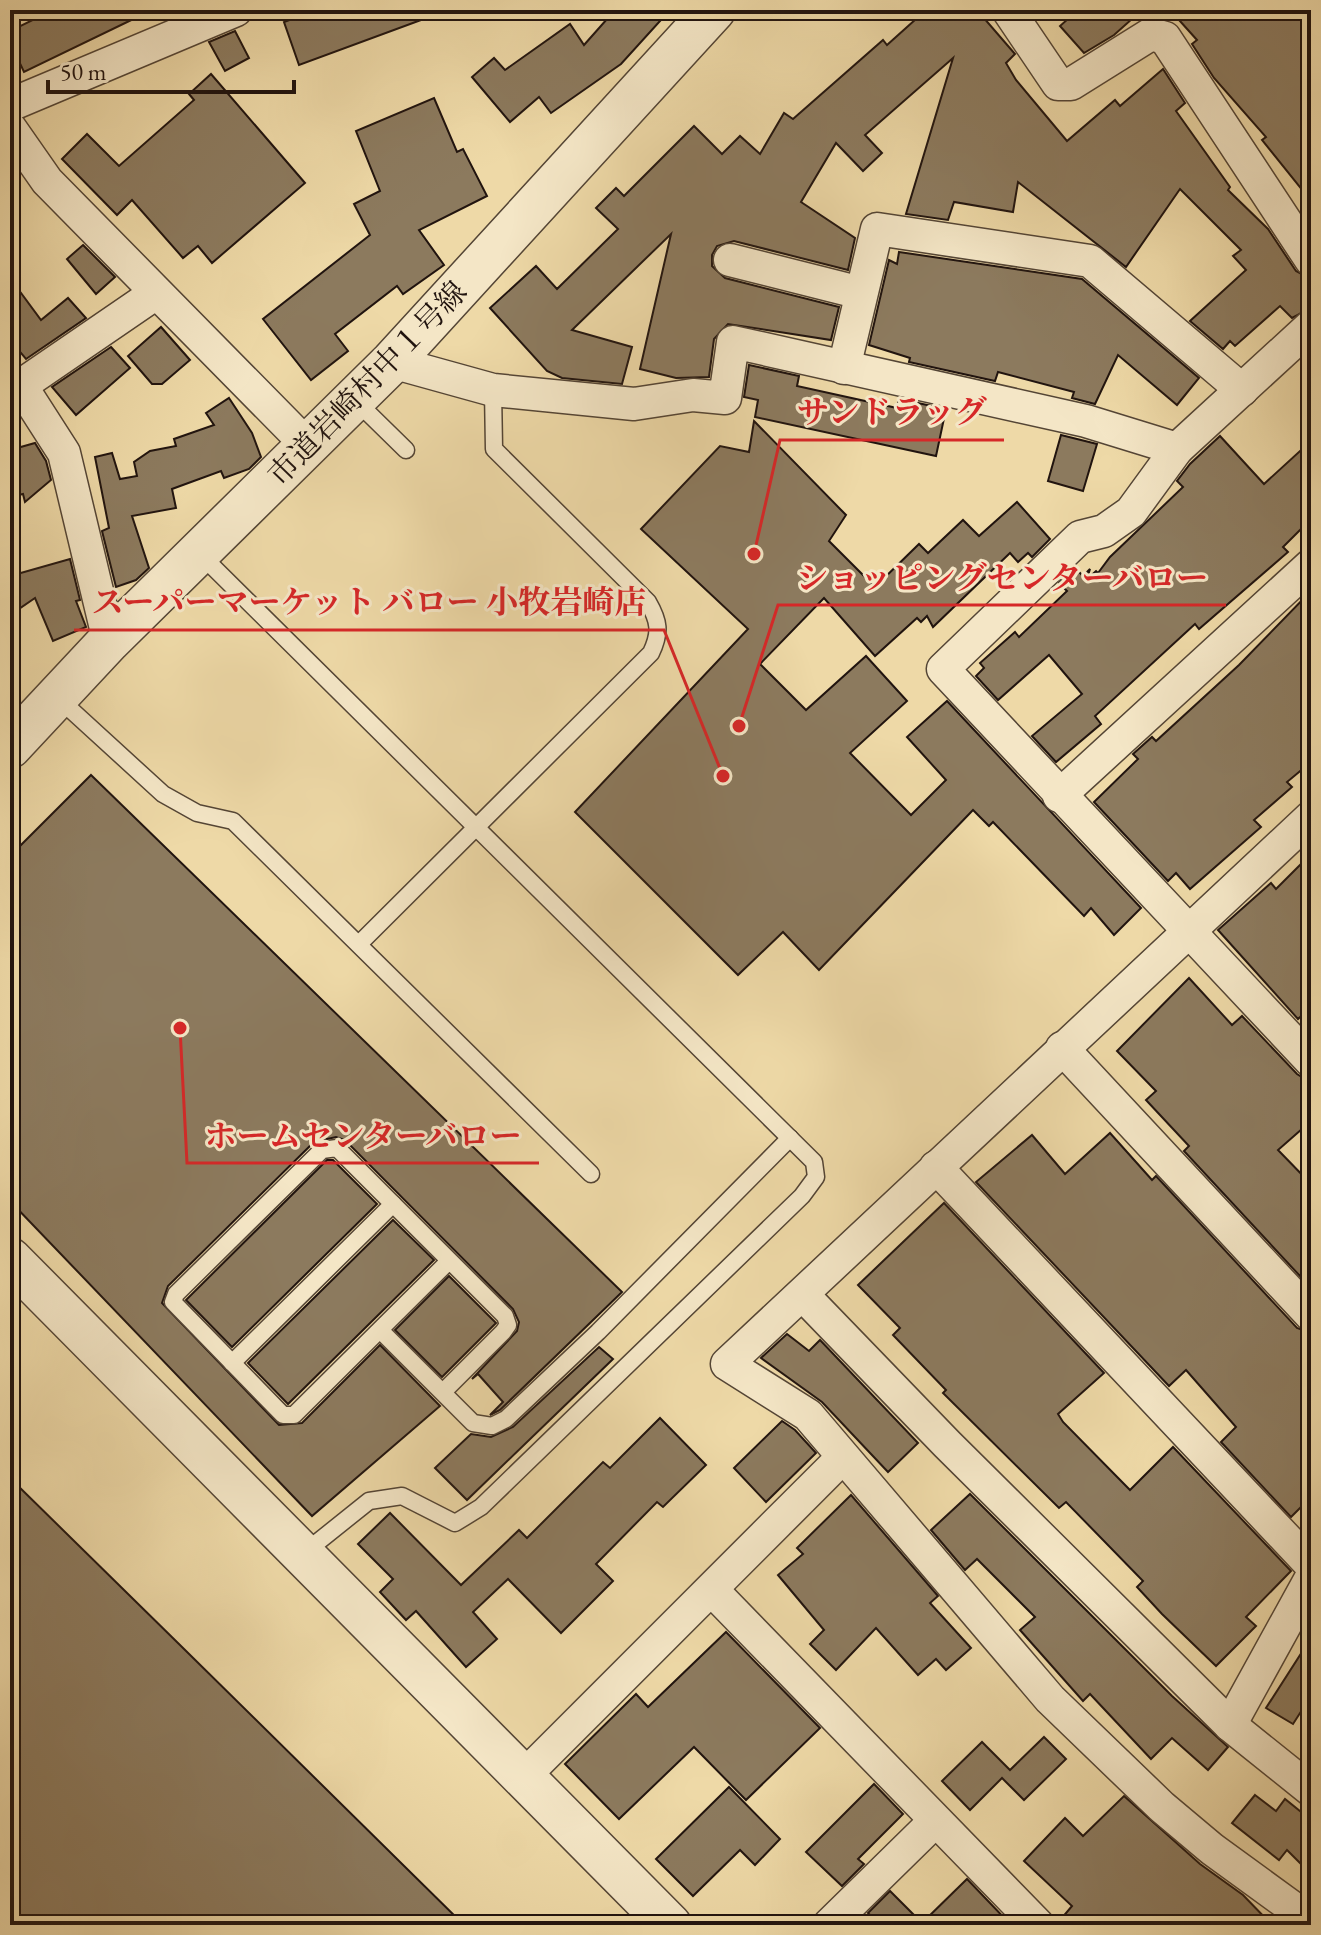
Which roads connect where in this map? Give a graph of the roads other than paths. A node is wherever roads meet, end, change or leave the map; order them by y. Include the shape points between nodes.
1 (236, 10) edge
2 (714, 10) edge
3 (1008, 10) edge
4 (10, 105) edge
5 (10, 128) edge
6 (730, 260) dead end
7 (1311, 260) edge
8 (156, 293) junction
9 (861, 293) junction
10 (1311, 326) edge
11 (392, 362) junction
12 (844, 368) junction
13 (15, 390) edge
14 (493, 390) junction
15 (1242, 390) junction
16 (354, 400) junction
17 (308, 446) junction
18 (1177, 449) junction
19 (406, 450) dead end
20 (199, 553) junction
21 (1311, 565) edge
22 (109, 641) junction
23 (57, 697) junction
24 (10, 747) edge
25 (1059, 796) junction
26 (1311, 817) edge
27 (477, 828) junction
28 (1188, 930) junction
29 (359, 944) junction
30 (1062, 1048) junction
31 (1311, 1061) edge
32 (790, 1138) junction
33 (936, 1167) junction
34 (591, 1174) dead end
35 (393, 1204) junction
36 (10, 1259) edge
37 (449, 1261) junction
38 (803, 1295) junction
39 (1311, 1315) edge
40 (381, 1331) junction
41 (232, 1363) junction
42 (443, 1392) junction
43 (842, 1458) junction
44 (302, 1555) junction
45 (1311, 1565) edge
46 (1311, 1578) edge
47 (712, 1590) junction
48 (1230, 1725) junction
49 (522, 1778) junction
50 (1311, 1790) edge
51 (934, 1822) junction
52 (1311, 1921) edge
53 (670, 1925) edge
54 (829, 1925) edge
55 (1038, 1925) edge

1 - 4 street
2 - 11 street, 市道岩崎村中１号線
3 - 7 street via 1058,84 1071,84 1151,34 1165,38
5 - 8 street via 47,181
6 - 9 street
8 - 13 street
8 - 17 street
9 - 12 street
9 - 15 street via 877,229 1090,261
10 - 15 street
11 - 14 street
11 - 16 street, 市道岩崎村中１号線
12 - 14 street via 733,342 725,398 693,395 634,404
12 - 18 street via 1086,421
13 - 22 street via 64,453
14 - 27 lane via 494,449 648,602 659,621 651,653
15 - 18 street
16 - 17 street, 市道岩崎村中１号線
16 - 19 lane
17 - 20 street, 市道岩崎村中１号線
18 - 25 street via 1131,512 1104,531 1080,537 943,669
20 - 22 street, 市道岩崎村中１号線
20 - 27 lane
21 - 25 street
22 - 23 street, 市道岩崎村中１号線
23 - 24 street, 市道岩崎村中１号線
23 - 29 lane via 163,794 197,813 233,821
25 - 28 street
26 - 28 street
27 - 29 lane
27 - 32 lane
28 - 30 street
28 - 31 street
29 - 34 lane
30 - 33 street
30 - 39 street
32 - 42 lane via 506,1419 492,1426 473,1423
32 - 44 lane via 814,1162 816,1177 802,1196 481,1507 455,1523 402,1496 369,1501
33 - 38 street
33 - 45 street
35 - 37 lane
35 - 41 lane
35 - 41 lane via 337,1148 329,1147 288,1183 173,1302
36 - 44 street
37 - 40 lane
37 - 42 lane via 508,1325
38 - 43 street via 727,1364 808,1415
38 - 48 street
40 - 41 lane via 294,1415 283,1415
40 - 42 lane
43 - 47 street
43 - 52 street via 1050,1699 1162,1807
44 - 49 street
46 - 48 street
47 - 49 street
47 - 51 street
48 - 50 street
49 - 53 street
51 - 54 street
51 - 55 street

